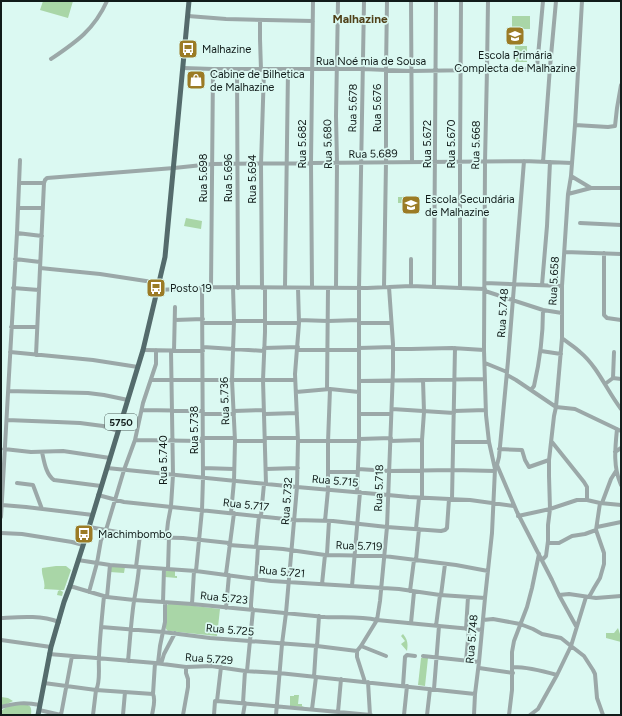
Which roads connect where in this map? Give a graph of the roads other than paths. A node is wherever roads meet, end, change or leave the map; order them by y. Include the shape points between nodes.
1 (107, 1) edge
2 (190, 1) edge
3 (313, 1) edge
4 (338, 1) edge
5 (364, 1) edge
6 (387, 1) edge
7 (411, 1) edge
8 (436, 1) edge
9 (460, 1) edge
10 (488, 1) edge
11 (543, 1) edge
12 (556, 1) edge
13 (582, 1) edge
14 (188, 16) junction
15 (260, 20) junction
16 (313, 21) junction
17 (51, 59) dead end
18 (183, 68) junction
19 (213, 69) junction
20 (237, 69) junction
21 (363, 69) junction
22 (487, 69) junction
23 (262, 70) junction
24 (288, 70) junction
25 (312, 70) junction
26 (337, 70) junction
27 (386, 70) junction
28 (436, 70) junction
29 (411, 71) junction
30 (460, 71) junction
31 (621, 84) edge
32 (575, 125) junction
33 (20, 160) dead end
34 (524, 161) junction
35 (361, 162) junction
36 (386, 162) junction
37 (412, 162) junction
38 (436, 162) junction
39 (460, 162) junction
40 (485, 162) junction
41 (543, 162) junction
42 (550, 162) junction
43 (287, 163) junction
44 (311, 163) junction
45 (337, 163) junction
46 (572, 163) junction
47 (212, 164) junction
48 (237, 164) junction
49 (261, 164) junction
50 (174, 168) junction
51 (571, 176) junction
52 (19, 183) junction
53 (44, 183) junction
54 (591, 188) junction
55 (621, 188) edge
56 (568, 194) junction
57 (18, 208) junction
58 (43, 208) junction
59 (580, 223) dead end
60 (621, 225) edge
61 (17, 233) junction
62 (42, 236) junction
63 (565, 252) junction
64 (604, 253) junction
65 (621, 254) edge
66 (15, 259) junction
67 (411, 259) dead end
68 (40, 262) junction
69 (40, 268) junction
70 (159, 283) junction
71 (485, 283) junction
72 (514, 284) junction
73 (542, 285) junction
74 (411, 286) junction
75 (562, 286) junction
76 (211, 287) junction
77 (286, 287) junction
78 (387, 287) junction
79 (434, 287) junction
80 (13, 288) junction
81 (202, 288) junction
82 (235, 288) junction
83 (264, 288) junction
84 (298, 288) junction
85 (312, 288) junction
86 (328, 288) junction
87 (336, 288) junction
88 (359, 288) junction
89 (460, 288) junction
90 (39, 290) junction
91 (157, 290) junction
92 (485, 290) junction
93 (512, 300) junction
94 (175, 307) dead end
95 (543, 310) junction
96 (562, 313) junction
97 (175, 320) junction
98 (621, 320) edge
99 (203, 321) junction
100 (299, 321) junction
101 (328, 321) junction
102 (359, 321) junction
103 (233, 322) junction
104 (265, 322) junction
105 (392, 323) junction
106 (11, 327) junction
107 (37, 327) junction
108 (562, 338) junction
109 (297, 348) junction
110 (393, 348) junction
111 (455, 348) junction
112 (203, 349) junction
113 (233, 349) junction
114 (359, 349) junction
115 (143, 350) junction
116 (156, 350) junction
117 (264, 350) junction
118 (328, 350) junction
119 (484, 350) junction
120 (173, 351) junction
121 (541, 351) junction
122 (10, 352) junction
123 (614, 352) dead end
124 (561, 354) junction
125 (36, 355) junction
126 (485, 363) junction
127 (138, 367) junction
128 (507, 374) junction
129 (613, 378) junction
130 (485, 379) junction
131 (621, 379) edge
132 (151, 380) junction
133 (232, 380) junction
134 (263, 380) junction
135 (295, 380) junction
136 (423, 380) junction
137 (454, 380) junction
138 (172, 381) junction
139 (202, 381) junction
140 (359, 381) junction
141 (392, 381) junction
142 (605, 384) junction
143 (328, 389) junction
144 (531, 390) junction
145 (8, 391) junction
146 (296, 392) junction
147 (359, 392) junction
148 (128, 400) junction
149 (556, 407) junction
150 (621, 409) edge
151 (142, 410) junction
152 (486, 410) junction
153 (172, 411) junction
154 (422, 411) junction
155 (203, 412) junction
156 (265, 412) junction
157 (392, 412) junction
158 (454, 412) junction
159 (234, 413) junction
160 (297, 414) junction
161 (359, 414) junction
162 (7, 420) junction
163 (619, 430) edge
164 (118, 432) junction
165 (235, 439) junction
166 (391, 439) junction
167 (135, 440) junction
168 (202, 440) junction
169 (265, 440) junction
170 (298, 440) junction
171 (359, 440) junction
172 (422, 440) junction
173 (172, 441) junction
174 (328, 442) junction
175 (454, 442) junction
176 (489, 442) junction
177 (552, 442) junction
178 (621, 448) edge
179 (4, 449) junction
180 (499, 449) junction
181 (42, 452) junction
182 (615, 452) junction
183 (110, 458) junction
184 (549, 460) junction
185 (107, 468) junction
186 (203, 468) junction
187 (298, 468) junction
188 (266, 469) junction
189 (496, 469) junction
190 (124, 470) junction
191 (234, 470) junction
192 (358, 470) junction
193 (422, 470) junction
194 (453, 470) junction
195 (616, 470) junction
196 (389, 471) junction
197 (329, 472) junction
198 (173, 475) junction
199 (203, 478) junction
200 (234, 481) junction
201 (17, 483) dead end
202 (265, 484) junction
203 (621, 485) edge
204 (101, 486) junction
205 (297, 487) junction
206 (328, 490) junction
207 (358, 492) junction
208 (98, 495) junction
209 (388, 495) junction
210 (420, 498) junction
211 (451, 499) junction
212 (115, 500) junction
213 (587, 500) junction
214 (601, 503) junction
215 (493, 504) junction
216 (2, 505) edge
217 (621, 505) edge
218 (171, 506) junction
219 (514, 506) junction
220 (550, 508) junction
221 (42, 509) junction
222 (202, 510) junction
223 (232, 513) junction
224 (92, 514) junction
225 (260, 516) junction
226 (518, 516) junction
227 (1, 517) edge
228 (295, 520) junction
229 (327, 521) junction
230 (621, 522) edge
231 (357, 524) junction
232 (89, 527) junction
233 (387, 527) junction
234 (596, 528) junction
235 (418, 529) junction
236 (106, 530) junction
237 (1, 533) edge
238 (140, 535) junction
239 (169, 537) junction
240 (198, 540) junction
241 (548, 543) junction
242 (229, 544) junction
243 (83, 545) junction
244 (257, 547) junction
245 (292, 551) junction
246 (326, 554) junction
247 (539, 554) junction
248 (354, 556) junction
249 (384, 556) junction
250 (78, 560) junction
251 (415, 560) junction
252 (542, 560) junction
253 (97, 563) junction
254 (110, 564) junction
255 (445, 564) junction
256 (138, 567) junction
257 (166, 569) junction
258 (195, 571) junction
259 (488, 571) junction
260 (228, 575) junction
261 (254, 578) junction
262 (289, 582) junction
263 (322, 584) junction
264 (70, 586) junction
265 (352, 586) junction
266 (381, 588) junction
267 (89, 592) junction
268 (412, 592) junction
269 (441, 595) junction
270 (559, 595) junction
271 (105, 596) junction
272 (621, 596) edge
273 (468, 597) junction
274 (588, 597) junction
275 (485, 598) junction
276 (134, 600) junction
277 (164, 602) junction
278 (192, 604) junction
279 (226, 608) junction
280 (253, 610) junction
281 (286, 613) junction
282 (319, 616) junction
283 (1, 618) edge
284 (377, 620) junction
285 (483, 620) junction
286 (59, 622) junction
287 (411, 623) junction
288 (520, 624) junction
289 (438, 626) junction
290 (576, 626) junction
291 (102, 627) junction
292 (131, 629) junction
293 (467, 629) junction
294 (482, 630) junction
295 (163, 632) junction
296 (175, 633) junction
297 (1, 640) edge
298 (250, 641) junction
299 (282, 644) junction
300 (316, 646) junction
301 (361, 646) junction
302 (571, 646) junction
303 (51, 647) junction
304 (357, 651) junction
305 (49, 654) junction
306 (72, 656) junction
307 (386, 656) dead end
308 (415, 656) dead end
309 (422, 656) dead end
310 (99, 658) junction
311 (436, 658) junction
312 (128, 661) junction
313 (466, 661) junction
314 (479, 662) junction
315 (158, 663) junction
316 (186, 667) junction
317 (221, 667) junction
318 (513, 667) junction
319 (479, 668) junction
320 (246, 671) junction
321 (280, 673) junction
322 (513, 673) junction
323 (558, 675) junction
324 (315, 677) junction
325 (341, 679) junction
326 (367, 682) junction
327 (44, 683) junction
328 (66, 686) junction
329 (405, 686) junction
330 (432, 689) junction
331 (96, 690) junction
332 (125, 692) junction
333 (153, 694) junction
334 (475, 694) junction
335 (217, 701) junction
336 (244, 703) junction
337 (276, 706) junction
338 (1, 707) edge
339 (39, 709) edge
340 (311, 709) junction
341 (339, 713) edge
342 (61, 715) edge
343 (93, 715) edge
344 (123, 715) edge
345 (152, 715) edge
346 (183, 715) edge
347 (214, 715) edge
348 (243, 715) edge
349 (276, 715) edge
350 (310, 715) edge
351 (370, 715) edge
352 (404, 715) edge
353 (427, 715) edge
354 (474, 715) edge
355 (510, 715) edge
356 (530, 715) edge
357 (603, 715) edge

1 - 17 street via 90,29
2 - 14 main road, 5750
2 - 91 main road via 173,194
3 - 16 street, Rua 5.682
4 - 26 street, Rua 5.680
5 - 21 street, Rua 5.678
6 - 27 street, Rua 5.676
7 - 29 street
8 - 28 street, Rua 5.672
9 - 30 street, Rua 5.670
10 - 22 street, Rua 5.668
11 - 22 street, Rua Noé mia de Sousa via 537,67
12 - 41 street
13 - 32 street, Rua 5.658
14 - 15 street
14 - 18 main road, 5750
15 - 16 street
15 - 23 street, Rua 5.694
16 - 25 street, Rua 5.682
18 - 19 street, Rua Noé mia de Sousa
18 - 50 main road, 5750
19 - 20 street, Rua Noé mia de Sousa
19 - 47 street, Rua 5.698
20 - 23 street, Rua Noé mia de Sousa
20 - 48 street, Rua 5.696
21 - 26 street, Rua Noé mia de Sousa
21 - 27 street, Rua Noé mia de Sousa
21 - 35 street, Rua 5.678
22 - 30 street, Rua Noé mia de Sousa
22 - 40 street, Rua 5.668
23 - 24 street, Rua Noé mia de Sousa
23 - 49 street, Rua 5.694
24 - 25 street, Rua Noé mia de Sousa
24 - 43 street
25 - 26 street, Rua Noé mia de Sousa
25 - 44 street, Rua 5.682
26 - 45 street, Rua 5.680
27 - 29 street, Rua Noé mia de Sousa
27 - 36 street, Rua 5.676
28 - 29 street, Rua Noé mia de Sousa
28 - 30 street, Rua Noé mia de Sousa
28 - 38 street, Rua 5.672
29 - 37 street
30 - 39 street, Rua 5.670
31 - 32 street via 614,127
32 - 46 street, Rua 5.658
33 - 52 street
34 - 40 street, Rua 5.689
34 - 41 street, Rua 5.689
34 - 72 street, Rua 5.748
35 - 36 street, Rua 5.689
35 - 45 street, Rua 5.689
35 - 88 street, Rua 5.678
36 - 37 street, Rua 5.689
36 - 78 street, Rua 5.676
37 - 38 street, Rua 5.689
38 - 39 street, Rua 5.689
38 - 79 street, Rua 5.672
39 - 40 street, Rua 5.689
39 - 89 street, Rua 5.670
40 - 71 street, Rua 5.668
41 - 42 street, Rua 5.689
42 - 46 street, Rua 5.689
42 - 73 street
43 - 44 street, Rua 5.689
43 - 49 street, Rua 5.689
43 - 77 street
44 - 45 street, Rua 5.689
44 - 85 street, Rua 5.682
45 - 87 street, Rua 5.680
46 - 51 street, Rua 5.658
47 - 48 street, Rua 5.689
47 - 50 street, Rua 5.689
47 - 76 street, Rua 5.698
48 - 49 street, Rua 5.689
48 - 82 street, Rua 5.696
49 - 83 street, Rua 5.694
50 - 53 street, Rua 5.689 via 47,178
50 - 70 main road, 5750
51 - 54 street
51 - 56 street, Rua 5.658
52 - 53 street
52 - 57 street
53 - 58 street
54 - 55 street
54 - 56 street
56 - 63 street, Rua 5.658
57 - 58 street
57 - 61 street
58 - 62 street
59 - 60 street
61 - 62 street
61 - 66 street
62 - 68 street
63 - 64 street
63 - 75 street, Rua 5.658
64 - 65 street
64 - 98 street via 604,315 607,318
66 - 68 street
66 - 80 street
67 - 74 street
68 - 69 street
69 - 70 street
69 - 90 street
70 - 91 main road, 5750
71 - 72 street
71 - 92 street, Rua 5.668
72 - 73 street
72 - 93 street, Rua 5.748
73 - 75 street
74 - 78 street
74 - 79 street
75 - 96 street, Rua 5.658
76 - 81 street
76 - 82 street
77 - 83 street
77 - 84 street
78 - 88 street
78 - 105 street, Rua 5.718
79 - 89 street
80 - 90 street
80 - 106 street
81 - 91 street
81 - 99 street, Rua 5.738
82 - 83 street
82 - 103 street, Rua 5.736
83 - 104 street, Rua 5.694
84 - 85 street
84 - 100 street, Rua 5.732
85 - 86 street
86 - 87 street
86 - 101 street
87 - 88 street
88 - 102 street, Rua 5.678
89 - 92 street
90 - 107 street
91 - 115 main road, 5750
92 - 93 street
92 - 119 street, Rua 5.748
93 - 95 street
93 - 128 street, Rua 5.748
94 - 97 street, Rua 5.740
95 - 96 street
95 - 121 street
96 - 108 street, Rua 5.658
97 - 99 street
97 - 120 street, Rua 5.740
99 - 103 street
99 - 112 street, Rua 5.738
100 - 101 street
100 - 104 street
100 - 109 street, Rua 5.732
101 - 102 street
101 - 118 street
102 - 105 street
102 - 114 street, Rua 5.678
103 - 104 street
103 - 113 street, Rua 5.736
104 - 117 street, Rua 5.694
105 - 110 street, Rua 5.718
106 - 107 street
106 - 122 street
107 - 125 street
108 - 124 street, Rua 5.658
108 - 142 street via 580,351
109 - 117 street
109 - 118 street
109 - 135 street, Rua 5.732
110 - 111 street
110 - 114 street
110 - 141 street, Rua 5.718
111 - 119 street
111 - 137 street
112 - 113 street
112 - 120 street
112 - 139 street, Rua 5.738
113 - 117 street
113 - 133 street, Rua 5.736
114 - 118 street
114 - 140 street, Rua 5.678
115 - 116 street
115 - 127 main road, 5750
116 - 120 street
116 - 132 street via 156,364
117 - 134 street, Rua 5.694
118 - 143 street
119 - 126 street, Rua 5.748
120 - 138 street, Rua 5.740
121 - 124 street
121 - 144 street
122 - 125 street
122 - 145 street
123 - 129 street
124 - 149 street, Rua 5.658
125 - 127 street
126 - 128 street
126 - 130 street, Rua 5.748
127 - 148 main road, 5750
128 - 144 street
128 - 180 street, Rua 5.748
129 - 131 street
129 - 142 street
130 - 137 street
130 - 152 street, Rua 5.748
132 - 138 street
132 - 151 street
133 - 134 street
133 - 139 street
133 - 159 street, Rua 5.736
134 - 135 street
134 - 156 street, Rua 5.694
135 - 146 street, Rua 5.732
136 - 137 street
136 - 141 street
136 - 154 street
137 - 158 street
138 - 139 street
138 - 153 street, Rua 5.740
139 - 155 street, Rua 5.738
140 - 141 street
140 - 147 street, Rua 5.678
141 - 157 street, Rua 5.718
142 - 150 street
143 - 146 street
143 - 147 street
143 - 174 street
144 - 149 street
145 - 148 street via 88,393
145 - 162 street
146 - 160 street, Rua 5.732
147 - 161 street, Rua 5.678
148 - 164 main road, 5750
149 - 163 street via 575,409
149 - 177 street, Rua 5.658
151 - 153 street
151 - 167 street
152 - 158 street
152 - 176 street, Rua 5.748
153 - 155 street
153 - 173 street, Rua 5.740
154 - 157 street
154 - 158 street
154 - 172 street
155 - 159 street
155 - 168 street, Rua 5.738
156 - 159 street
156 - 160 street
156 - 169 street, Rua 5.694
157 - 161 street
157 - 166 street, Rua 5.718
158 - 175 street
159 - 165 street, Rua 5.736
160 - 170 street, Rua 5.732
161 - 171 street, Rua 5.678
162 - 164 street via 87,424 103,426
162 - 179 street
163 - 182 street
164 - 183 main road, 5750
165 - 168 street
165 - 169 street
165 - 191 street, Rua 5.736
166 - 171 street
166 - 172 street
166 - 196 street, Rua 5.718
167 - 173 street
167 - 190 street
168 - 173 street
168 - 186 street, Rua 5.738
169 - 170 street
169 - 188 street, Rua 5.694
170 - 174 street
170 - 187 street, Rua 5.732
171 - 174 street
171 - 192 street, Rua 5.678
172 - 193 street
173 - 198 street, Rua 5.740
174 - 197 street
175 - 176 street
175 - 194 street
176 - 189 street, Rua 5.748
177 - 184 street, Rua 5.658
177 - 213 street via 584,482
178 - 182 street
179 - 181 street
179 - 216 street
180 - 184 street via 522,450 529,467
180 - 189 street, Rua 5.748
181 - 183 street via 63,451
181 - 204 street via 51,479
182 - 195 street
183 - 185 main road, 5750
184 - 220 street, Rua 5.658
185 - 190 street, Rua 5.715
185 - 204 main road, 5750
186 - 191 street
186 - 199 street, Rua 5.738
187 - 188 street
187 - 205 street, Rua 5.732
188 - 202 street, Rua 5.694
189 - 194 street
189 - 215 street, Rua 5.748
189 - 219 street, Rua 5.748
190 - 198 street, Rua 5.715
190 - 212 street
191 - 200 street, Rua 5.736
192 - 196 street
192 - 197 street
192 - 207 street, Rua 5.678
193 - 194 street
193 - 196 street
193 - 210 street
194 - 211 street
195 - 203 street
195 - 214 street
196 - 209 street, Rua 5.718
197 - 206 street
198 - 199 street, Rua 5.715
198 - 218 street, Rua 5.740
199 - 200 street, Rua 5.715
199 - 222 street, Rua 5.738
200 - 202 street, Rua 5.715
200 - 223 street, Rua 5.736
201 - 221 street via 33,485
202 - 205 street, Rua 5.715
202 - 225 street, Rua 5.694
204 - 208 main road, 5750
205 - 206 street, Rua 5.715
205 - 228 street, Rua 5.732
206 - 207 street, Rua 5.715
206 - 229 street
207 - 209 street, Rua 5.715
207 - 231 street, Rua 5.678
208 - 212 street, Rua 5.717
208 - 224 main road, 5750
209 - 210 street, Rua 5.715
209 - 233 street, Rua 5.718
210 - 211 street, Rua 5.715
210 - 235 street
211 - 215 street, Rua 5.715
211 - 235 street, Rua 5.717 via 446,529
212 - 218 street, Rua 5.717
212 - 236 street
213 - 214 street
213 - 220 street via 577,500
214 - 217 street
214 - 234 street
215 - 219 street, Rua 5.715
215 - 259 street, Rua 5.748
216 - 221 street
216 - 227 street
218 - 222 street, Rua 5.717
218 - 239 street, Rua 5.740 via 167,531
219 - 226 street, Rua 5.748
220 - 226 street
220 - 241 street, Rua 5.658
221 - 224 street
222 - 223 street, Rua 5.717
222 - 240 street, Rua 5.738
223 - 225 street, Rua 5.717
223 - 242 street, Rua 5.736
224 - 232 main road, 5750
225 - 228 street, Rua 5.717
225 - 244 street, Rua 5.694
226 - 247 street, Rua 5.748
228 - 229 street, Rua 5.717
228 - 245 street, Rua 5.732
229 - 231 street, Rua 5.717
229 - 246 street
230 - 234 street
231 - 233 street, Rua 5.717
231 - 248 street, Rua 5.678
232 - 236 street, Rua 5.719
232 - 243 main road, 5750
233 - 235 street, Rua 5.717
233 - 249 street, Rua 5.718
234 - 241 street via 559,543
234 - 274 street via 604,553 603,568
235 - 251 street
236 - 238 street, Rua 5.719
236 - 253 street via 101,540
237 - 243 street via 22,534
238 - 239 street, Rua 5.719
238 - 256 street
239 - 240 street, Rua 5.719
239 - 257 street, Rua 5.740
240 - 242 street, Rua 5.719
240 - 258 street, Rua 5.738
241 - 252 street, Rua 5.658 via 546,556
242 - 244 street, Rua 5.719
242 - 260 street, Rua 5.736
243 - 250 main road, 5750
244 - 245 street, Rua 5.719
244 - 261 street, Rua 5.694
245 - 246 street, Rua 5.719
245 - 262 street, Rua 5.732
246 - 248 street, Rua 5.719
246 - 263 street
247 - 252 street, Rua 5.748
247 - 288 street via 527,607
248 - 249 street, Rua 5.719
248 - 265 street, Rua 5.678
249 - 251 street, Rua 5.719
249 - 266 street, Rua 5.718
250 - 253 street, Rua 5.721
250 - 264 main road, 5750
251 - 255 street, Rua 5.719
251 - 268 street
252 - 270 street, Rua 5.748
253 - 254 street, Rua 5.721
253 - 267 street
254 - 256 street, Rua 5.721
254 - 271 street
255 - 259 street, Rua 5.719
255 - 269 street
256 - 257 street, Rua 5.721
256 - 276 street
257 - 258 street, Rua 5.721
257 - 277 street, Rua 5.740
258 - 260 street, Rua 5.721
258 - 278 street, Rua 5.738
259 - 275 street, Rua 5.748
260 - 261 street, Rua 5.721
260 - 279 street, Rua 5.736
261 - 262 street, Rua 5.721
261 - 280 street, Rua 5.694 via 251,604
262 - 263 street, Rua 5.721
262 - 281 street, Rua 5.732
263 - 265 street, Rua 5.721
264 - 267 street, Rua 5.723
264 - 286 main road, 5750
265 - 266 street, Rua 5.721
266 - 268 street, Rua 5.721
266 - 284 street, Rua 5.718
267 - 271 street, Rua 5.723
268 - 269 street, Rua 5.721
268 - 287 street
269 - 273 street, Rua 5.721
269 - 289 street
270 - 274 street
270 - 290 street, Rua 5.748
271 - 276 street, Rua 5.723
271 - 291 street
272 - 274 street
273 - 275 street, Rua 5.721
273 - 293 street
274 - 290 street
275 - 285 street, Rua 5.748
276 - 277 street, Rua 5.723
276 - 292 street
277 - 278 street, Rua 5.723
277 - 295 street, Rua 5.740
278 - 279 street, Rua 5.723
279 - 280 street, Rua 5.723
280 - 281 street, Rua 5.723
280 - 298 street, Rua 5.694
281 - 282 street, Rua 5.723
281 - 299 street, Rua 5.732
282 - 284 street, Rua 5.723
282 - 300 street
283 - 286 street via 30,617
284 - 287 street, Rua 5.723
284 - 301 street, Rua 5.718
285 - 288 street
285 - 294 street, Rua 5.748
286 - 303 main road, 5750
287 - 289 street, Rua 5.723
288 - 302 street via 542,634 561,638
288 - 318 street via 512,652
289 - 293 street, Rua 5.723
289 - 311 street
290 - 302 street
291 - 292 street, Rua 5.725
291 - 310 street
292 - 295 street, Rua 5.725
292 - 312 street
293 - 294 street, Rua 5.723
293 - 313 street
294 - 314 street, Rua 5.748
295 - 296 street, Rua 5.725
295 - 315 street, Rua 5.740
296 - 298 street, Rua 5.725
296 - 315 street
297 - 303 street
298 - 299 street, Rua 5.725
298 - 320 street, Rua 5.694
299 - 300 street, Rua 5.725
299 - 321 street, Rua 5.732
300 - 304 street, Rua 5.725
300 - 324 street
301 - 304 street, Rua 5.718
301 - 307 street
302 - 323 street
302 - 357 street via 584,656 595,674 596,698
303 - 305 main road, 5750
304 - 326 street
305 - 306 street, Rua 5.729
305 - 327 main road, 5750
306 - 310 street, Rua 5.729
306 - 328 street
308 - 329 street via 405,657
309 - 311 street
310 - 312 street, Rua 5.729
310 - 331 street
311 - 313 street
311 - 330 street
312 - 315 street, Rua 5.729
313 - 314 street
314 - 319 street, Rua 5.748
315 - 316 street, Rua 5.729
315 - 333 street, Rua 5.740
316 - 317 street, Rua 5.729
316 - 346 street via 188,687
317 - 320 street, Rua 5.729
317 - 335 street
318 - 322 street
318 - 323 street
319 - 322 street
319 - 334 street, Rua 5.748
320 - 321 street, Rua 5.729
320 - 336 street
321 - 324 street, Rua 5.729
321 - 337 street, Rua 5.732
322 - 355 street
323 - 356 street via 538,709
324 - 325 street, Rua 5.729
324 - 340 street
325 - 326 street, Rua 5.729
325 - 341 street
326 - 329 street, Rua 5.729
326 - 351 street
327 - 328 street
327 - 339 main road, 5750
328 - 331 street
328 - 342 street
329 - 330 street, Rua 5.729
329 - 352 street
330 - 334 street, Rua 5.729
330 - 353 street
331 - 332 street
331 - 343 street
332 - 333 street
332 - 344 street
333 - 345 street, Rua 5.740
334 - 354 street, Rua 5.748
335 - 336 street
335 - 347 street
336 - 337 street
336 - 348 street
337 - 340 street
337 - 349 street, Rua 5.732
338 - 339 street via 14,703 31,703
339 - 342 street
340 - 341 street
340 - 350 street
341 - 351 street

